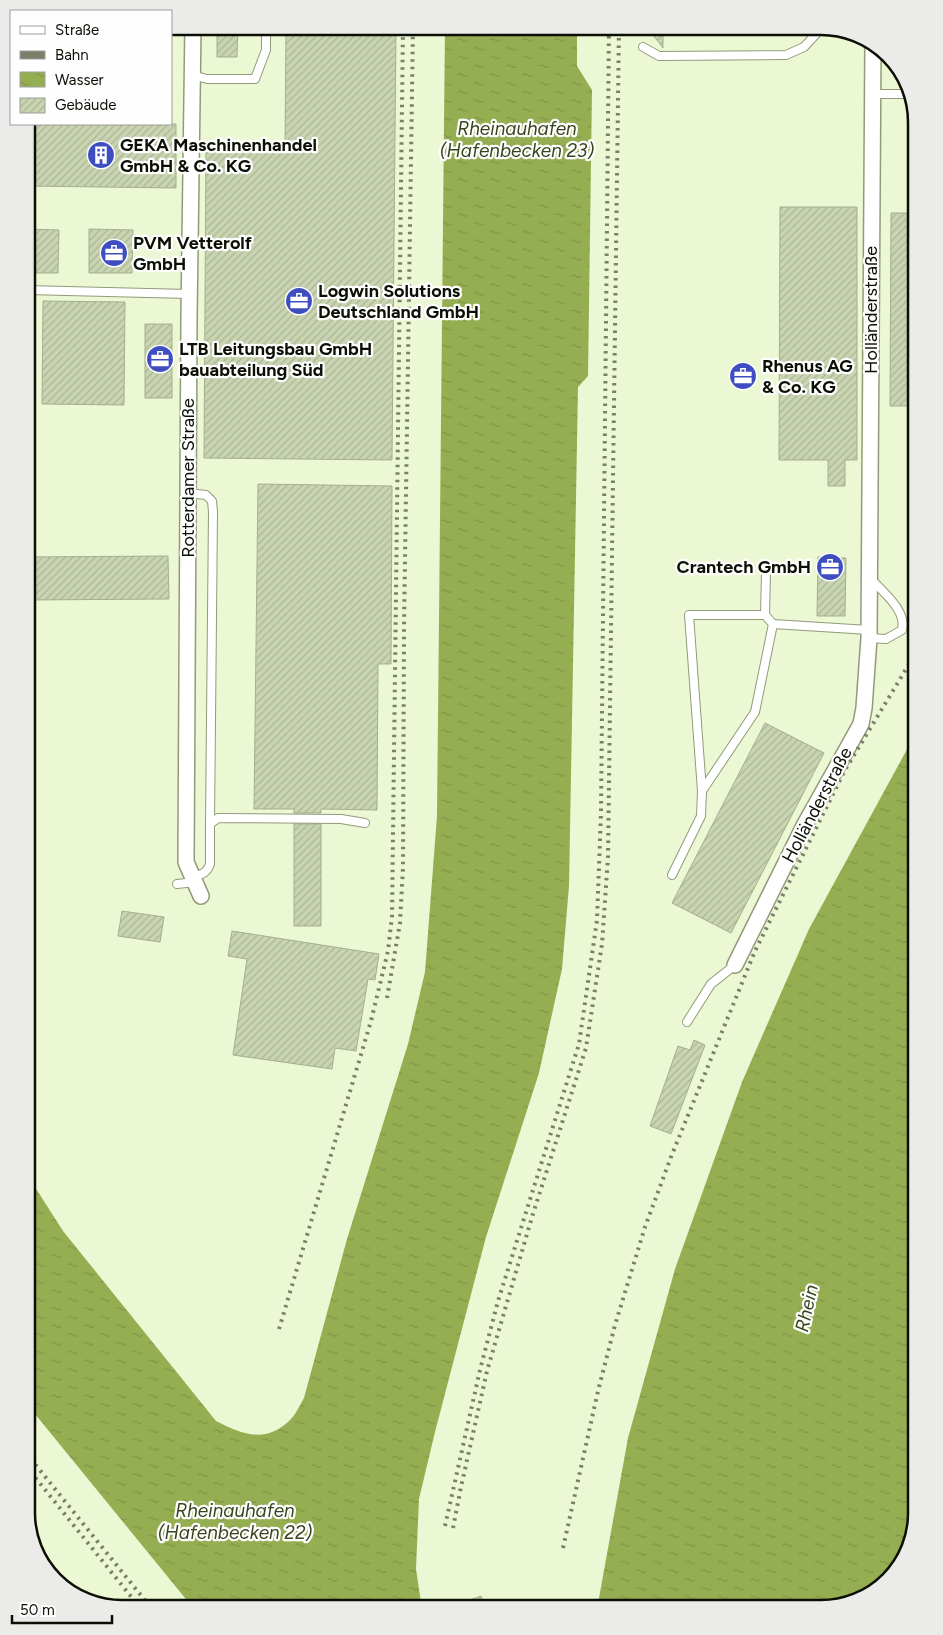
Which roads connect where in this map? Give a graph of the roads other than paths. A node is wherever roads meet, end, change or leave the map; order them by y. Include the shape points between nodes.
1 (193, 35) edge
2 (266, 35) edge
3 (816, 35) edge
4 (643, 47) dead end
5 (872, 52) edge
6 (192, 75) junction
7 (872, 94) junction
8 (903, 94) edge
9 (35, 290) edge
10 (189, 294) junction
11 (188, 493) junction
12 (766, 572) dead end
13 (870, 578) junction
14 (765, 615) junction
15 (773, 624) junction
16 (869, 634) junction
17 (702, 791) junction
18 (365, 823) dead end
19 (210, 824) junction
20 (672, 875) dead end
21 (177, 884) dead end
22 (197, 885) junction
23 (735, 965) joint
24 (687, 1022) dead end

1 - 6 street, Rotterdamer Straße
2 - 6 lane via 266,50 256,79 207,79
3 - 4 lane via 804,47 786,55 659,56
5 - 7 street, Holländerstraße
6 - 10 street, Rotterdamer Straße
7 - 8 lane
7 - 13 street, Holländerstraße
9 - 10 lane
10 - 11 street, Rotterdamer Straße
11 - 19 lane via 206,495 212,501 213,512
11 - 22 street, Rotterdamer Straße via 186,862
12 - 14 lane
13 - 16 street, Holländerstraße
13 - 16 lane via 901,613 903,625 902,630 886,639
14 - 15 lane
14 - 17 lane via 690,615
15 - 16 lane
15 - 17 lane via 755,712
16 - 23 street, Holländerstraße via 861,724 804,826
17 - 20 lane via 701,816
18 - 19 lane via 341,819 236,817 218,818
19 - 22 lane via 210,864
21 - 22 lane
23 - 24 lane via 711,984

